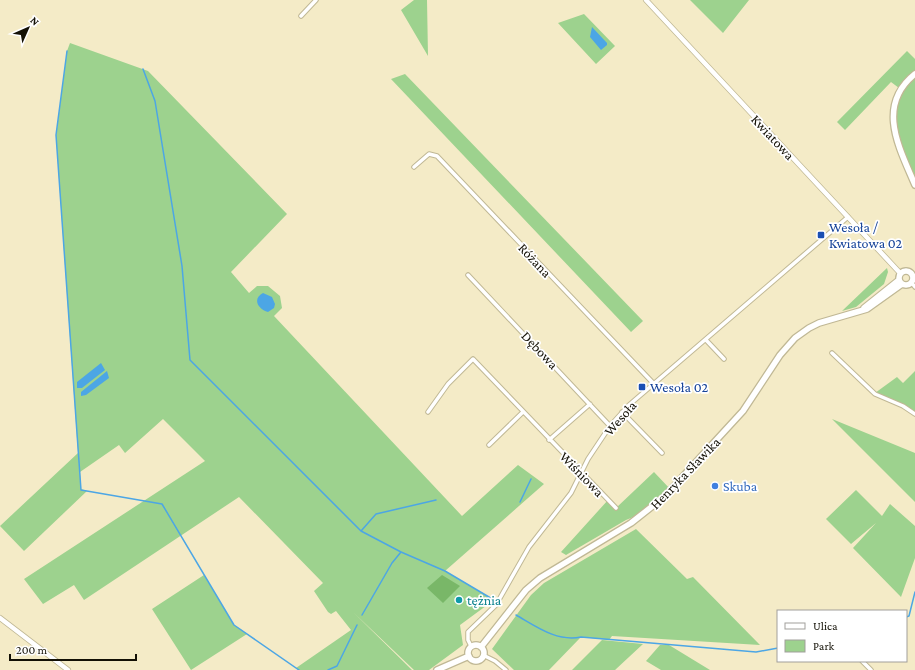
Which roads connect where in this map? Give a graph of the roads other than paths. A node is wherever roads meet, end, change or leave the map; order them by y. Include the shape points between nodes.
1 (316, 0) edge
2 (646, 0) edge
3 (301, 16) dead end
4 (915, 74) edge
5 (414, 167) dead end
6 (915, 185) edge
7 (848, 217) junction
8 (913, 271) edge
9 (900, 272) junction
10 (468, 275) dead end
11 (900, 282) junction
12 (913, 284) edge
13 (706, 340) junction
14 (832, 353) dead end
15 (724, 359) dead end
16 (654, 384) junction
17 (590, 404) junction
18 (428, 412) dead end
19 (523, 412) junction
20 (622, 412) junction
21 (915, 414) edge
22 (610, 426) junction
23 (549, 440) junction
24 (489, 445) dead end
25 (662, 453) dead end
26 (581, 473) junction
27 (616, 508) dead end
28 (0, 618) edge
29 (471, 646) junction
30 (481, 647) junction
31 (469, 656) junction
32 (483, 656) junction
33 (863, 662) edge
34 (68, 670) edge
35 (437, 670) edge
36 (506, 670) edge
37 (871, 670) edge

1 - 3 street
2 - 7 street, Kwiatowa
4 - 6 main road via 906,83 898,98 893,119 896,142
5 - 16 street, Różana via 429,154 437,156
7 - 9 street, Kwiatowa
7 - 13 street, Wesoła
8 - 9 main road
8 - 12 main road
9 - 11 main road
10 - 17 street, Dębowa
11 - 12 main road via 906,285
11 - 30 main road, Henryka Sławika via 872,307 819,323 795,338 780,355 743,411 664,497 631,523 540,578 526,590
13 - 15 street
13 - 16 street, Wesoła
14 - 21 street via 875,394
16 - 20 street, Wesoła
17 - 22 street, Dębowa
17 - 23 street, Wiśniowa
18 - 19 street, Wiśniowa via 448,384 473,359
19 - 23 street, Wiśniowa
19 - 24 street
20 - 22 street, Wesoła
20 - 25 street
22 - 26 street, Wesoła
23 - 26 street, Wiśniowa
26 - 27 street, Wiśniowa
26 - 29 street, Wesoła via 571,493 529,547 496,605 468,632
28 - 34 street
29 - 30 main road
29 - 31 main road
30 - 32 main road
31 - 32 main road via 477,660
31 - 35 main road
32 - 36 street
33 - 37 street

